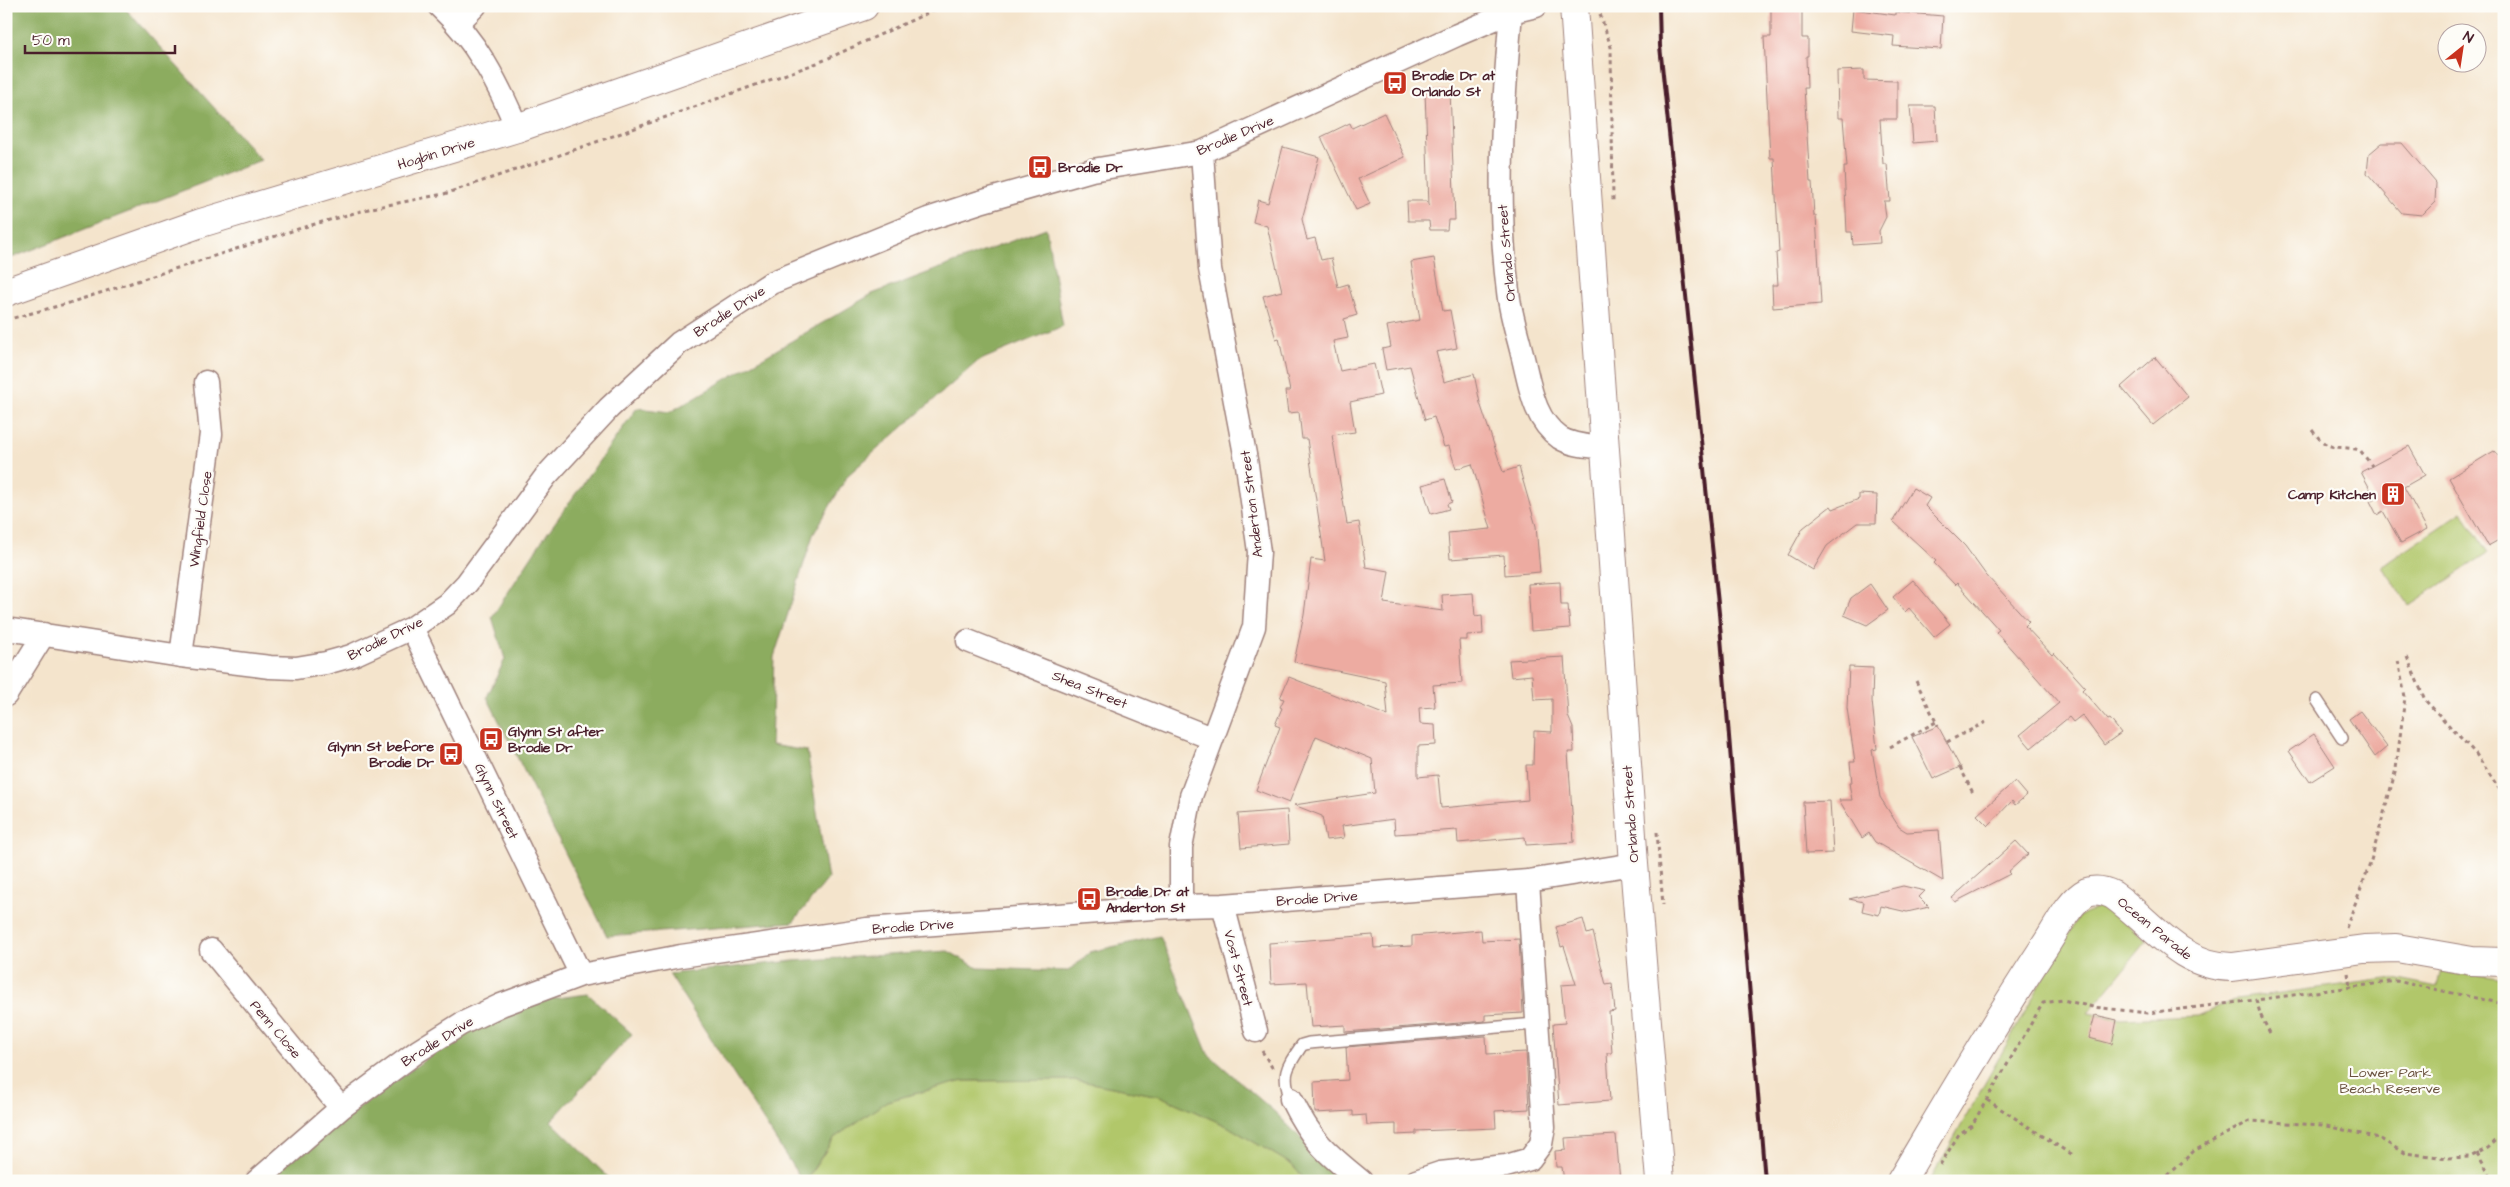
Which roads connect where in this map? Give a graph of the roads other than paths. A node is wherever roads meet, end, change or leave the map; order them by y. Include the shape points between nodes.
1 (439, 6) edge
2 (475, 6) edge
3 (864, 6) edge
4 (1536, 6) edge
5 (1574, 6) edge
6 (1511, 12) junction
7 (458, 23) junction
8 (517, 128) junction
9 (1202, 152) junction
10 (6, 292) edge
11 (206, 382) dead end
12 (1604, 448) junction
13 (412, 628) junction
14 (6, 629) edge
15 (44, 634) junction
16 (968, 641) dead end
17 (181, 656) junction
18 (6, 695) edge
19 (2317, 700) dead end
20 (1212, 738) junction
21 (2342, 738) dead end
22 (1634, 864) junction
23 (1528, 881) junction
24 (1223, 905) junction
25 (1181, 906) junction
26 (211, 950) dead end
27 (2504, 962) edge
28 (581, 975) junction
29 (1536, 1024) junction
30 (1257, 1037) road end
31 (1291, 1099) joint
32 (341, 1108) junction
33 (257, 1181) edge
34 (1361, 1181) edge
35 (1416, 1181) edge
36 (1660, 1181) edge
37 (1901, 1181) edge

1 - 7 street
2 - 7 street
3 - 8 street, Hogbin Drive
4 - 6 street, Brodie Drive
5 - 12 street, Orlando Street
6 - 9 street, Brodie Drive
6 - 12 street, Orlando Street via 1501,143 1501,219 1508,294 1534,404 1545,424 1560,438 1578,445
7 - 8 street via 500,89
8 - 10 street, Hogbin Drive via 201,224
9 - 13 street, Brodie Drive via 1092,170 980,202 928,219 771,283 679,344 609,408 546,476 467,583 447,604
9 - 20 street, Anderton Street via 1210,269 1247,465 1259,552 1254,627
11 - 17 street, Wingfield Close via 211,434
12 - 22 street, Orlando Street
13 - 17 street, Brodie Drive via 351,656 296,668
13 - 28 street, Glynn Street
14 - 15 street, Brodie Drive
15 - 17 street, Brodie Drive
15 - 18 street
16 - 20 street, Shea Street
19 - 21 lane
20 - 25 street, Anderton Street via 1191,796 1183,839
22 - 23 street, Brodie Drive
22 - 36 street, Orlando Street
23 - 24 street, Brodie Drive
23 - 29 street
24 - 25 street, Brodie Drive
24 - 30 street, Vost Street
25 - 28 street, Brodie Drive via 867,929 682,956
26 - 32 street, Penn Close
27 - 37 street, Ocean Parade via 2472,961 2397,948 2214,967 2179,951 2113,894 2087,892 2065,916 2021,983
28 - 32 street, Brodie Drive via 502,1004 462,1024 418,1051
29 - 31 lane via 1309,1043 1302,1046 1286,1074 1285,1083
29 - 35 street via 1544,1127 1541,1144 1530,1159 1506,1166 1440,1173
31 - 34 street via 1306,1129 1327,1154
32 - 33 street, Brodie Drive

